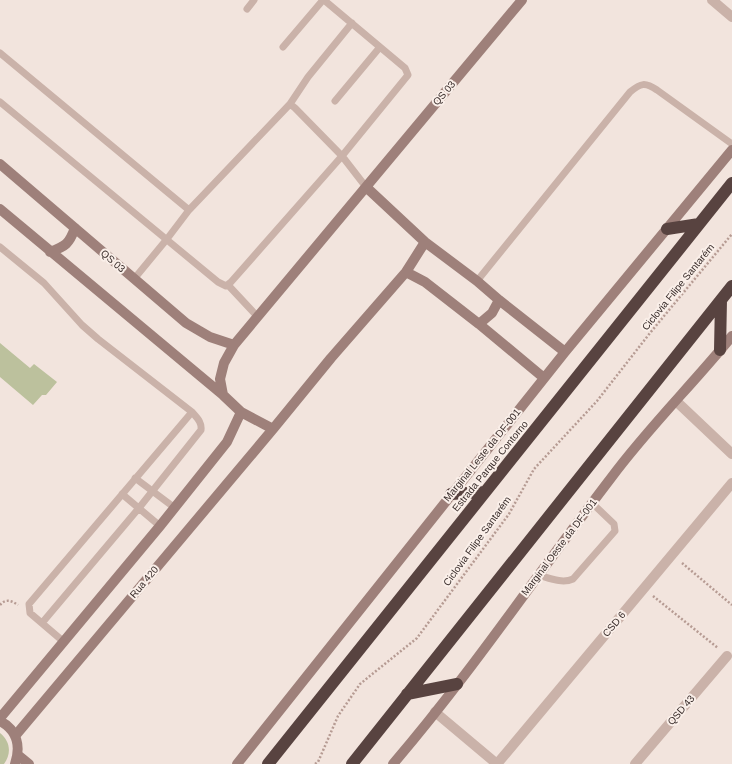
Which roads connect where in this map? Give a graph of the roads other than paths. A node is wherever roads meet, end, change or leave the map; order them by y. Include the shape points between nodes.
1 (254, 0) edge
2 (323, 0) edge
3 (522, 0) edge
4 (712, 0) edge
5 (247, 9) dead end
6 (732, 17) edge
7 (352, 24) junction
8 (283, 47) dead end
9 (380, 47) junction
10 (0, 53) edge
11 (335, 101) dead end
12 (0, 102) edge
13 (290, 104) junction
14 (732, 144) edge
15 (732, 150) edge
16 (342, 156) junction
17 (0, 164) edge
18 (732, 183) edge
19 (366, 187) junction
20 (0, 209) edge
21 (189, 210) junction
22 (699, 224) junction
23 (75, 228) junction
24 (666, 230) junction
25 (167, 240) junction
26 (425, 242) junction
27 (0, 247) edge
28 (50, 252) junction
29 (406, 272) junction
30 (134, 279) junction
31 (477, 281) junction
32 (228, 284) junction
33 (732, 286) edge
34 (499, 300) junction
35 (721, 300) junction
36 (257, 316) junction
37 (479, 324) junction
38 (732, 336) edge
39 (234, 345) junction
40 (720, 350) junction
41 (565, 352) junction
42 (544, 378) junction
43 (223, 395) junction
44 (676, 401) junction
45 (192, 412) junction
46 (241, 412) junction
47 (273, 429) junction
48 (732, 454) edge
49 (135, 478) junction
50 (732, 483) edge
51 (152, 491) junction
52 (484, 492) junction
53 (122, 494) junction
54 (451, 494) junction
55 (592, 503) junction
56 (139, 508) junction
57 (175, 508) junction
58 (160, 526) junction
59 (538, 575) junction
60 (42, 623) junction
61 (64, 642) junction
62 (727, 656) road end
63 (457, 684) junction
64 (407, 694) junction
65 (435, 712) junction
66 (0, 719) edge
67 (15, 736) junction
68 (16, 760) edge
69 (29, 764) edge
70 (236, 764) edge
71 (268, 764) edge
72 (352, 764) edge
73 (393, 764) edge
74 (497, 764) edge
75 (635, 764) edge

1 - 5 lane
2 - 7 lane
2 - 8 lane
3 - 19 main road, QS 03
4 - 6 street
7 - 9 lane
7 - 13 lane via 308,77
9 - 11 lane
9 - 16 lane via 405,68 408,75
10 - 21 lane
12 - 25 lane
13 - 16 lane
13 - 21 lane
14 - 31 lane via 649,84 636,87
15 - 24 main road, Marginal Leste da DF-001
16 - 19 lane
16 - 32 lane
17 - 23 main road, QS 03
18 - 22 highway, Estrada Parque Contorno
19 - 26 main road
19 - 36 main road, QS 03
20 - 28 main road
21 - 25 lane
22 - 24 highway
22 - 52 highway, Estrada Parque Contorno
23 - 28 main road via 71,240 64,247
23 - 30 main road, QS 03
24 - 41 main road, Marginal Leste da DF-001
25 - 30 lane
25 - 32 lane via 223,286
26 - 29 main road
26 - 31 main road
27 - 45 lane via 44,283 98,339
28 - 43 main road
29 - 37 main road via 425,282
29 - 47 main road
30 - 39 main road, QS 03 via 186,323 210,337
31 - 34 main road
32 - 36 lane
33 - 35 highway
34 - 37 main road via 492,313
34 - 41 main road
35 - 40 highway
35 - 64 highway
36 - 39 main road, QS 03
37 - 42 main road
38 - 40 main road, Marginal Oeste da DF-001
39 - 43 main road, QS 03 via 224,363 220,379
40 - 44 main road, Marginal Oeste da DF-001
41 - 42 main road, Marginal Leste da DF-001
42 - 54 main road, Marginal Leste da DF-001
43 - 46 main road
44 - 48 street
44 - 55 main road, Marginal Oeste da DF-001
45 - 49 lane
45 - 51 lane via 201,422 201,430
46 - 47 main road
46 - 57 main road via 227,442
47 - 67 main road, Rua 420
49 - 51 lane
49 - 53 lane
50 - 74 street, CSD 6
51 - 56 lane
51 - 57 lane
52 - 54 highway
52 - 71 highway, Estrada Parque Contorno
53 - 56 lane
53 - 60 lane via 29,604 30,613
54 - 70 main road, Marginal Leste da DF-001
55 - 59 main road, Marginal Oeste da DF-001
55 - 59 lane via 614,524 615,531 568,581
56 - 58 lane
56 - 60 lane
57 - 58 main road
58 - 61 main road
59 - 63 main road, Marginal Oeste da DF-001
60 - 61 lane
61 - 66 main road
62 - 75 street, QSD 43
63 - 64 highway
63 - 65 main road, Marginal Oeste da DF-001
64 - 72 highway
65 - 73 main road, Marginal Oeste da DF-001
65 - 74 street
66 - 67 main road
67 - 68 main road via 18,745
68 - 69 main road

